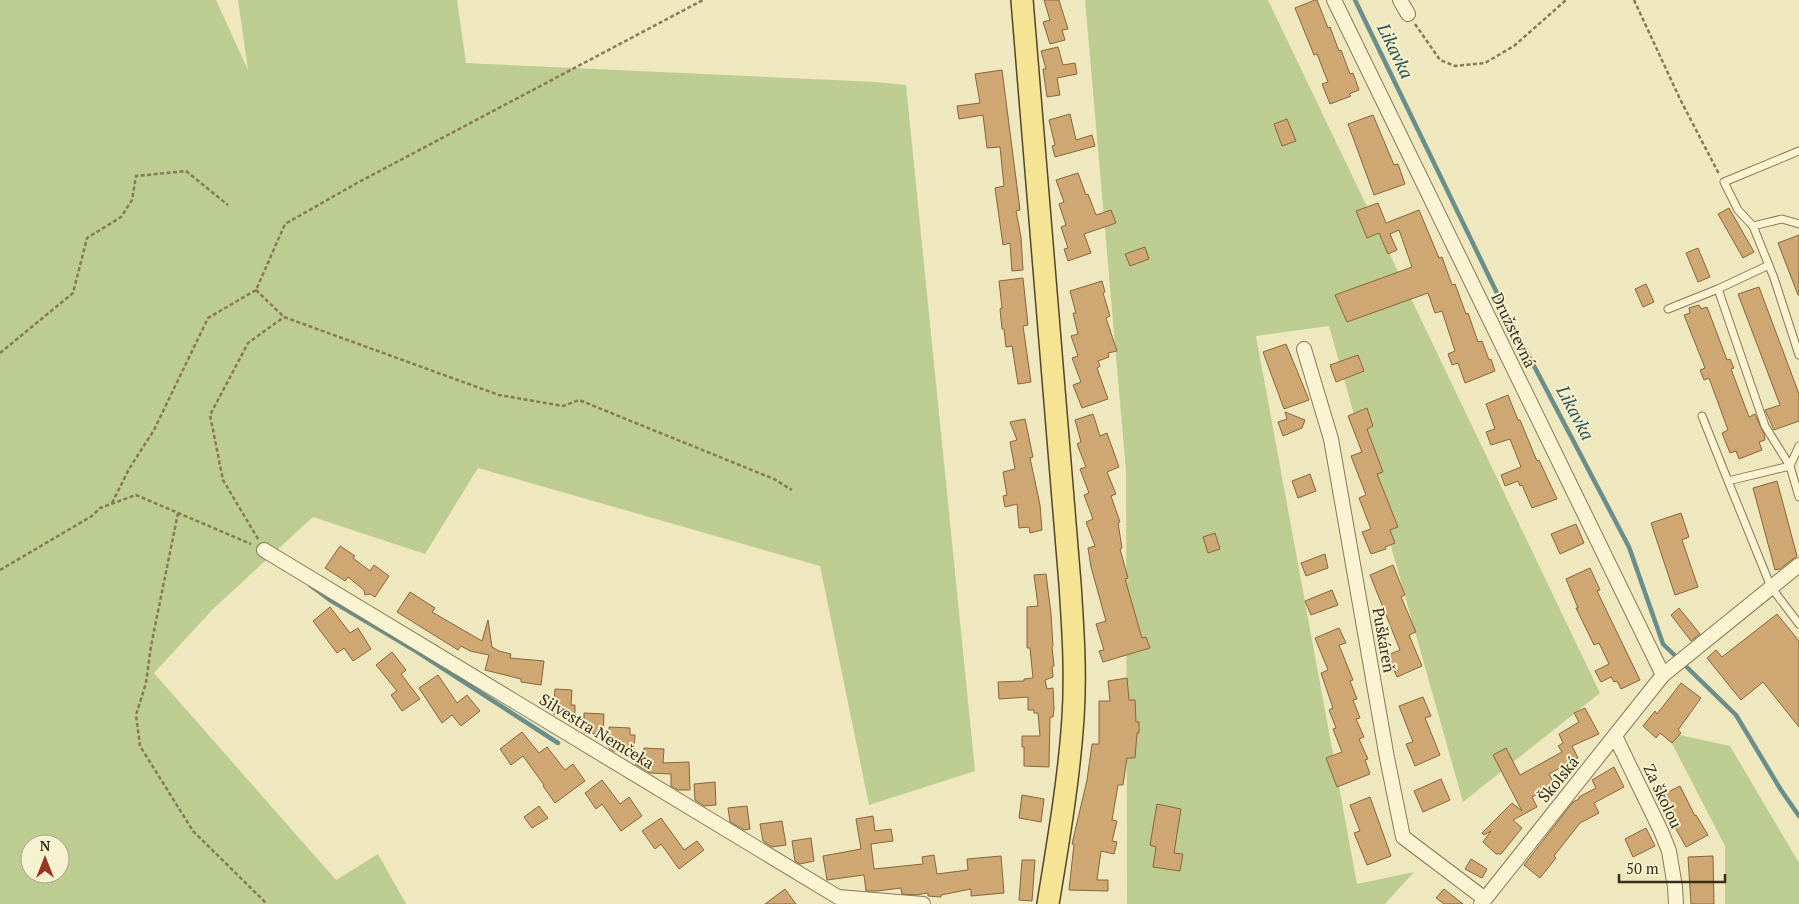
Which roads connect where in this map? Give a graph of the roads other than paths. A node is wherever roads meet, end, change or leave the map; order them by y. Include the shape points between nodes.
1 (1022, 0) edge
2 (1334, 0) edge
3 (1400, 0) edge
4 (1408, 14) road end
5 (1799, 151) edge
6 (1799, 224) edge
7 (1752, 226) junction
8 (1769, 266) junction
9 (1718, 288) junction
10 (1668, 309) dead end
11 (1304, 349) dead end
12 (1799, 355) edge
13 (1702, 416) dead end
14 (1799, 446) edge
15 (1790, 466) junction
16 (1728, 481) junction
17 (1799, 497) edge
18 (264, 550) road end
19 (1799, 565) edge
20 (1771, 587) junction
21 (1799, 624) edge
22 (1662, 675) junction
23 (1615, 736) junction
24 (1483, 901) edge
25 (923, 904) edge
26 (1048, 904) edge
27 (1676, 904) edge

1 - 26 main road via 1074,654 1069,762
2 - 22 street, Družstevná
3 - 4 street
5 - 7 lane via 1724,182 1738,210
6 - 7 lane via 1782,219
7 - 8 lane
8 - 9 lane
8 - 12 lane
9 - 10 lane
9 - 15 lane via 1765,426
11 - 24 street, Puškáreň via 1331,439 1403,837
13 - 16 lane
14 - 15 lane
15 - 16 lane
15 - 17 lane
16 - 20 lane
18 - 25 street, Silvestra Nemčeka via 838,897
19 - 20 street, Školská
20 - 21 lane
20 - 22 street, Školská
22 - 23 street, Školská
23 - 24 street, Školská
23 - 27 street, Za školou via 1669,851

